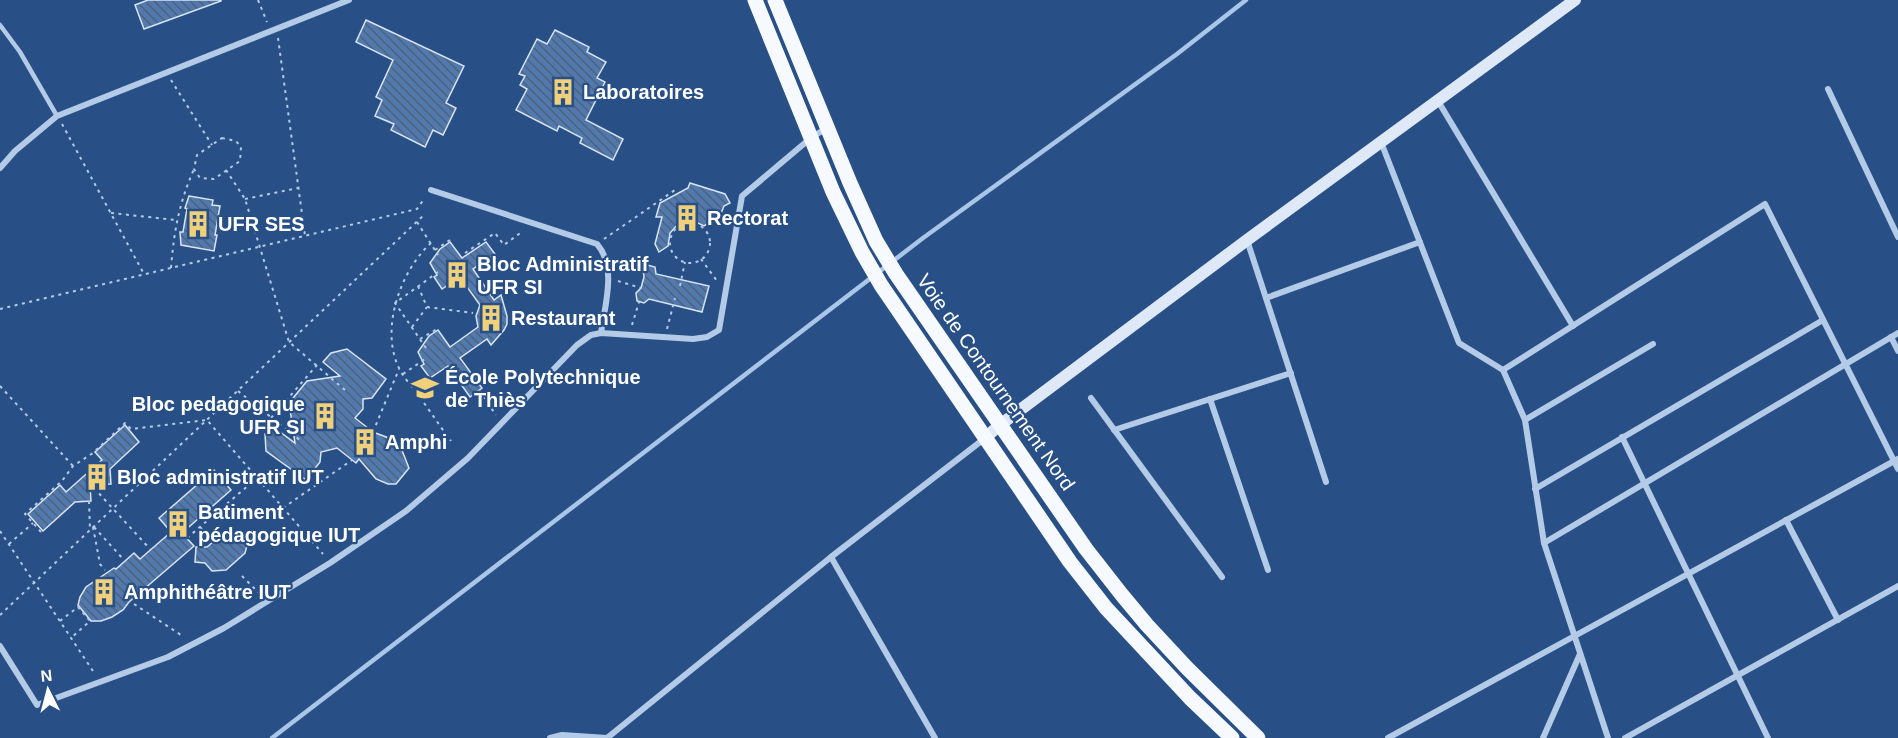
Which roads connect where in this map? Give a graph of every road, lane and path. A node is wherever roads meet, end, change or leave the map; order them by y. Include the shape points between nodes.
1 (258, 0) edge
2 (349, 0) edge
3 (755, 0) edge
4 (775, 0) edge
5 (1575, 0) edge
6 (0, 25) edge
7 (274, 30) junction
8 (166, 73) junction
9 (1828, 89) dead end
10 (1438, 101) junction
11 (57, 116) junction
12 (828, 128) junction
13 (812, 137) junction
14 (1381, 142) junction
15 (212, 145) junction
16 (0, 168) edge
17 (194, 169) junction
18 (226, 170) junction
19 (298, 188) junction
20 (675, 189) dead end
21 (431, 190) joint
22 (245, 199) junction
23 (111, 213) junction
24 (425, 214) dead end
25 (176, 220) junction
26 (417, 222) junction
27 (535, 223) junction
28 (305, 236) junction
29 (1898, 237) edge
30 (450, 240) dead end
31 (1247, 240) junction
32 (430, 243) junction
33 (1420, 243) junction
34 (597, 244) junction
35 (260, 247) junction
36 (435, 250) junction
37 (465, 254) dead end
38 (438, 255) dead end
39 (701, 259) junction
40 (685, 262) junction
41 (171, 268) junction
42 (438, 272) dead end
43 (144, 274) junction
44 (608, 278) junction
45 (418, 286) junction
46 (680, 286) dead end
47 (641, 288) dead end
48 (726, 292) junction
49 (675, 298) dead end
50 (1266, 298) junction
51 (639, 302) dead end
52 (395, 303) junction
53 (427, 307) junction
54 (0, 309) edge
55 (472, 313) dead end
56 (1823, 320) junction
57 (1573, 326) junction
58 (412, 327) junction
59 (437, 329) dead end
60 (602, 333) junction
61 (1898, 333) edge
62 (629, 335) junction
63 (665, 337) junction
64 (1891, 337) junction
65 (420, 339) junction
66 (289, 342) junction
67 (1653, 344) dead end
68 (426, 348) dead end
69 (1898, 351) edge
70 (425, 359) dead end
71 (1846, 364) junction
72 (316, 365) junction
73 (399, 369) junction
74 (1503, 370) junction
75 (403, 374) junction
76 (1291, 374) junction
77 (0, 386) edge
78 (345, 390) dead end
79 (479, 390) dead end
80 (238, 391) junction
81 (1091, 398) dead end
82 (1210, 399) junction
83 (271, 418) junction
84 (207, 420) junction
85 (1525, 420) junction
86 (502, 423) junction
87 (1000, 425) junction
88 (1114, 430) junction
89 (372, 432) dead end
90 (1622, 437) junction
91 (986, 438) junction
92 (301, 441) dead end
93 (451, 441) dead end
94 (352, 460) dead end
95 (1896, 460) edge
96 (73, 466) junction
97 (1898, 469) edge
98 (257, 478) junction
99 (1326, 482) dead end
100 (1645, 483) junction
101 (94, 488) dead end
102 (1535, 489) junction
103 (89, 501) dead end
104 (113, 508) junction
105 (283, 508) junction
106 (1786, 520) junction
107 (33, 523) junction
108 (93, 527) junction
109 (200, 527) junction
110 (90, 530) junction
111 (0, 531) edge
112 (41, 532) dead end
113 (187, 538) dead end
114 (213, 542) dead end
115 (1544, 543) junction
116 (9, 544) junction
117 (150, 549) dead end
118 (831, 557) junction
119 (124, 560) dead end
120 (330, 564) junction
121 (105, 570) dead end
122 (1268, 570) dead end
123 (1689, 573) junction
124 (242, 576) dead end
125 (1221, 577) dead end
126 (34, 583) junction
127 (1898, 586) edge
128 (267, 602) junction
129 (134, 604) dead end
130 (0, 615) edge
131 (1838, 620) junction
132 (60, 621) junction
133 (1574, 636) junction
134 (71, 638) junction
135 (193, 644) junction
136 (0, 646) edge
137 (1580, 654) junction
138 (1738, 675) junction
139 (101, 682) junction
140 (550, 738) edge
141 (935, 738) edge
142 (1232, 738) edge
143 (1258, 738) edge
144 (1388, 738) edge
145 (1543, 738) edge
146 (1608, 738) edge
147 (1625, 738) edge
148 (1768, 738) edge

1 - 7 path
2 - 7 street
3 - 13 main road, Voie de Contournement Nord
4 - 12 main road, Voie de Contournement Nord
5 - 10 street
6 - 11 lane
7 - 8 street
7 - 19 path
8 - 11 street
8 - 15 path
9 - 29 street
10 - 14 street
10 - 57 street
11 - 16 street
11 - 23 path
12 - 13 street
12 - 87 main road, Voie de Contournement Nord via 876,241
13 - 48 street via 742,196
13 - 91 main road, Voie de Contournement Nord via 833,192 881,285
14 - 31 street
14 - 33 street
15 - 17 path via 197,155
15 - 18 path via 222,138 236,141 241,147 240,161
17 - 18 path via 200,178 214,179
17 - 25 path
18 - 22 path
19 - 22 path
19 - 28 path
20 - 34 path
21 - 27 street
21 - 28 path via 417,209
22 - 35 path
23 - 25 path
23 - 43 path
24 - 26 path
25 - 41 path
26 - 32 path
26 - 66 path
27 - 34 street
27 - 37 path via 504,245 495,233
28 - 35 path
30 - 36 path
31 - 50 street
31 - 87 street
32 - 36 path
32 - 52 path via 412,265
33 - 50 street
33 - 74 street via 1459,344
34 - 44 street via 606,260
35 - 41 path
35 - 66 path
36 - 38 path
39 - 40 path
39 - 40 path via 710,244 707,232 697,224 685,224 674,230 670,242 673,254
39 - 48 path
40 - 46 path
41 - 43 path
42 - 45 path
43 - 54 path
44 - 47 path
44 - 60 street
45 - 52 path
45 - 53 path
48 - 63 street via 719,330 693,339
49 - 63 path
50 - 76 street
51 - 62 path
52 - 58 path
52 - 73 path via 393,348
53 - 55 path
53 - 58 path
56 - 57 street via 1765,204
56 - 71 street
56 - 90 street
57 - 74 street
58 - 65 path
59 - 65 path
60 - 62 street
60 - 86 street via 591,335 578,345
61 - 64 street
62 - 63 street
64 - 69 street
64 - 71 street
65 - 68 path
66 - 72 path
66 - 80 path
67 - 85 street
70 - 75 path
71 - 95 street
71 - 100 street
72 - 78 path
72 - 83 path
73 - 75 path
73 - 89 path
74 - 85 street
75 - 93 path
76 - 82 street
76 - 99 street
77 - 96 path
79 - 86 path
80 - 83 path
80 - 84 path
81 - 88 street
82 - 88 street
82 - 122 street
83 - 92 path
84 - 96 path via 131,429 125,423
84 - 98 path
84 - 104 path
85 - 102 street
86 - 120 street via 406,511
87 - 91 street
87 - 143 main road, Voie de Contournement Nord via 1086,549 1147,625
88 - 125 street
90 - 100 street
90 - 102 street
91 - 118 street
91 - 142 main road, Voie de Contournement Nord via 1106,608
94 - 105 path
95 - 97 street
95 - 106 street
96 - 107 path via 25,514
98 - 105 path
98 - 109 path
100 - 115 street
100 - 123 street
101 - 104 path
102 - 115 street
103 - 110 path
104 - 108 path
104 - 117 path
105 - 120 path
106 - 123 street
106 - 131 street
107 - 112 path
107 - 116 path
108 - 110 path
108 - 119 path
108 - 121 path via 100,564
109 - 113 path
109 - 114 path
110 - 126 path
111 - 116 path
115 - 133 street
116 - 126 path
118 - 140 street via 607,738
118 - 141 street
120 - 128 street
123 - 133 street
123 - 138 street
124 - 128 path
126 - 130 path
126 - 132 path
127 - 131 street
128 - 135 street
129 - 135 path
131 - 138 street
132 - 134 path
132 - 134 path via 78,607 90,621
133 - 137 street
133 - 144 street
134 - 139 path
135 - 139 street
136 - 139 street via 37,705
137 - 145 street
137 - 146 street
138 - 147 street
138 - 148 street

